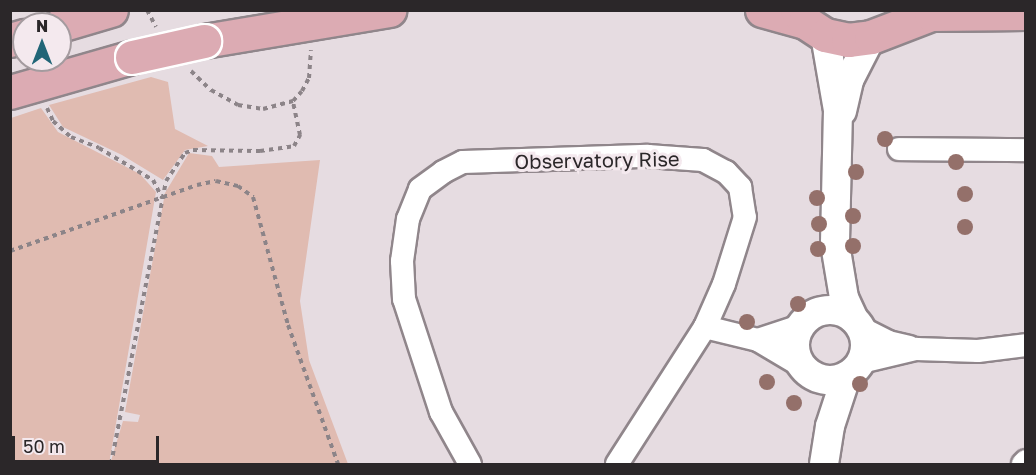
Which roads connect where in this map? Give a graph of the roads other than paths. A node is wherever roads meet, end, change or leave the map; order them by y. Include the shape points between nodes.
1 (389, 10) edge
2 (762, 10) edge
3 (109, 11) edge
4 (1026, 13) edge
5 (72, 22) edge
6 (809, 23) edge
7 (887, 25) edge
8 (26, 95) edge
9 (838, 146) junction
10 (899, 149) dead end
11 (1026, 150) edge
12 (835, 244) junction
13 (804, 321) junction
14 (858, 323) junction
15 (705, 327) junction
16 (758, 340) junction
17 (1026, 345) edge
18 (916, 349) junction
19 (806, 370) junction
20 (853, 370) junction
21 (825, 456) edge
22 (470, 465) edge
23 (616, 465) edge

1 - 8 main road, bridge via 194,53 132,57
2 - 6 main road
3 - 5 main road
4 - 7 main road via 939,13
6 - 7 main road via 848,40
6 - 9 street via 838,110
7 - 9 street via 849,80
9 - 12 street
10 - 11 street
12 - 13 street via 824,285
12 - 14 street via 842,289
13 - 14 street via 836,310
13 - 16 street
13 - 19 street via 794,350
14 - 18 street via 888,342
14 - 20 street via 866,345
15 - 16 street
15 - 22 street, Observatory Rise via 724,284 745,217 740,187 726,172 703,160 648,156 463,162 443,172 420,189 408,219 402,261 404,299 441,412
15 - 23 street, Observatory Rise
16 - 19 street
17 - 18 street via 978,351
18 - 20 street
19 - 20 street via 828,380
19 - 21 street
20 - 21 street

